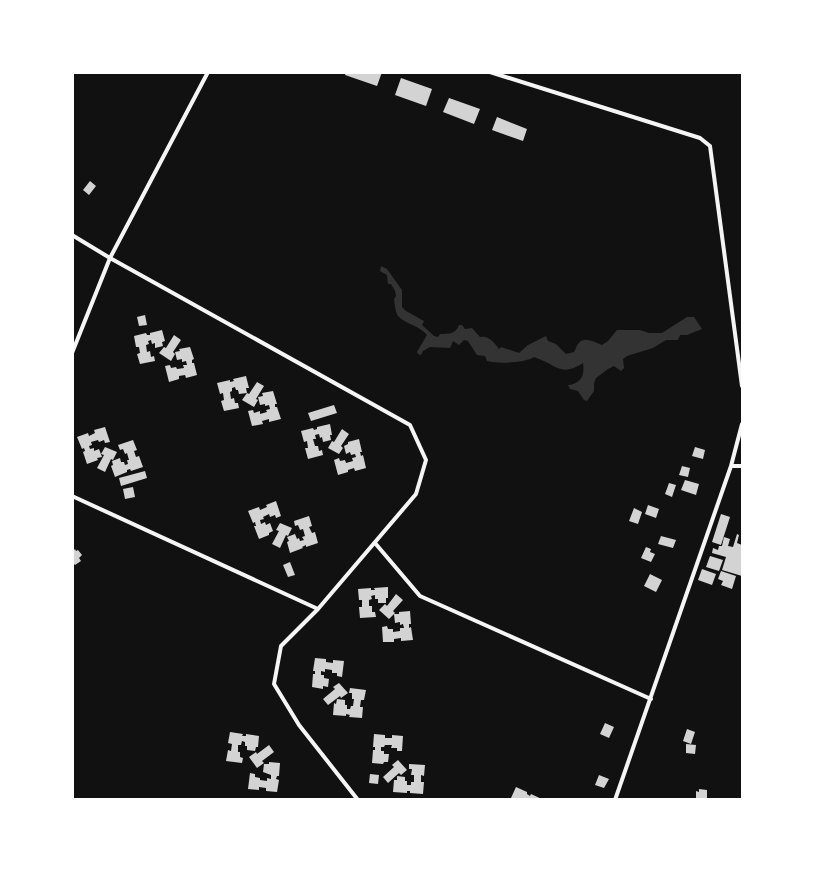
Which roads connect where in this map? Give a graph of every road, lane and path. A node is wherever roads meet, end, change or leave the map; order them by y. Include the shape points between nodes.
1 (208, 72) edge
2 (490, 72) edge
3 (72, 235) edge
4 (110, 258) junction
5 (72, 353) edge
6 (742, 386) edge
7 (742, 424) edge
8 (731, 466) junction
9 (742, 466) edge
10 (72, 496) edge
11 (375, 543) junction
12 (318, 609) junction
13 (651, 699) junction
14 (358, 800) edge
15 (615, 800) edge

1 - 4 street
2 - 6 street via 700,138 710,146
3 - 4 street
4 - 5 street
4 - 11 street via 410,424 426,460 416,494
7 - 8 street
8 - 9 street
8 - 13 street
10 - 12 street
11 - 12 street
11 - 13 street via 420,596
12 - 14 street via 281,646 274,684 299,726
13 - 15 street

